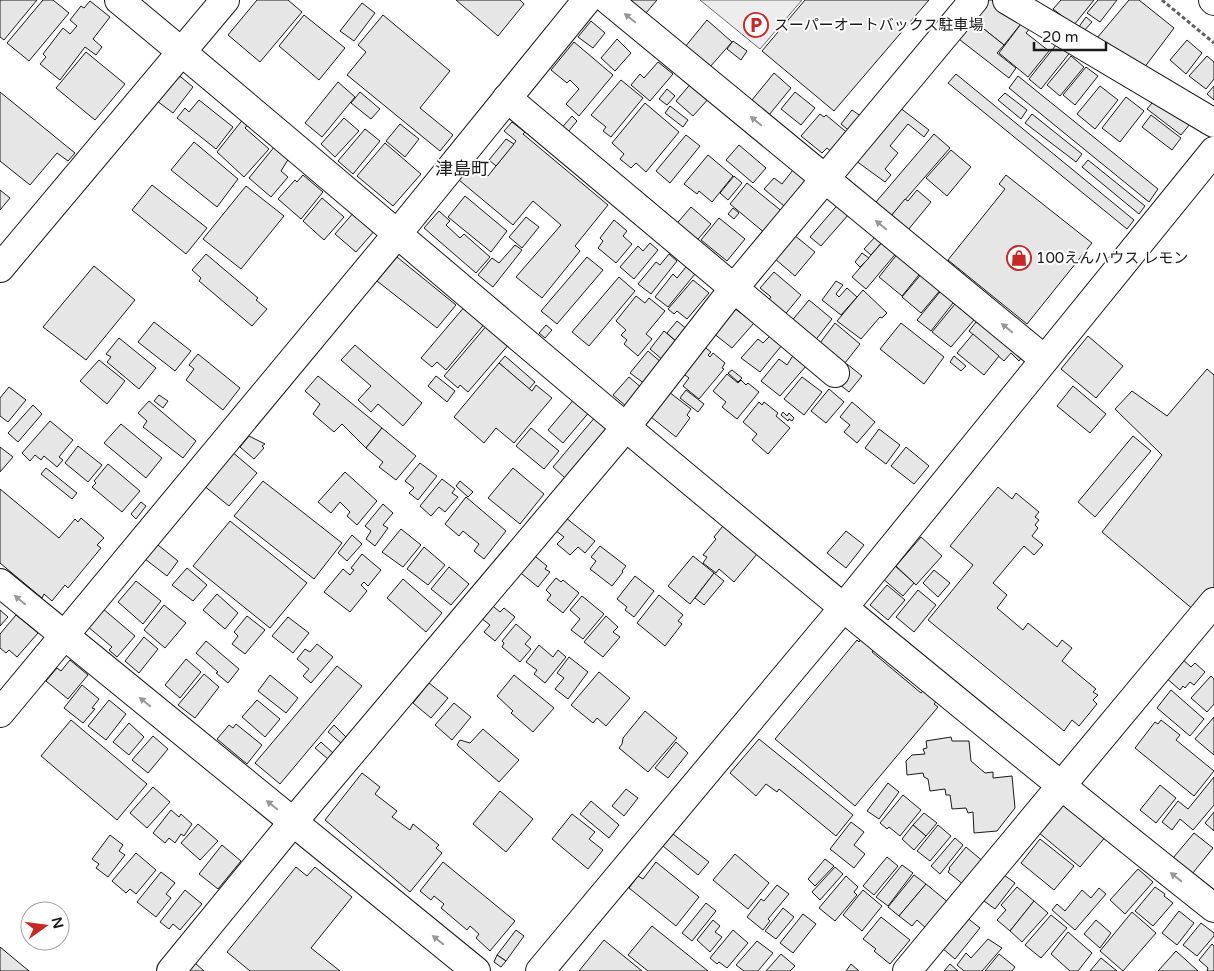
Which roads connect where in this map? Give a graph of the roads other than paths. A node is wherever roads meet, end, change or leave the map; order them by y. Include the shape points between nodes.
1 (119, 0) edge
2 (225, 0) edge
3 (587, 0) edge
4 (608, 0) edge
5 (974, 0) edge
6 (1007, 0) edge
7 (182, 52) junction
8 (507, 98) junction
9 (1214, 123) edge
10 (1214, 151) edge
11 (825, 179) junction
12 (398, 233) junction
13 (0, 268) edge
14 (734, 288) junction
15 (1044, 359) junction
16 (835, 374) dead end
17 (626, 427) junction
18 (0, 583) edge
19 (1214, 602) edge
20 (844, 607) junction
21 (64, 636) junction
22 (0, 714) edge
23 (1061, 786) junction
24 (293, 822) junction
25 (1214, 908) edge
26 (171, 971) edge
27 (476, 971) edge
28 (540, 971) edge
29 (907, 971) edge

1 - 7 street
2 - 7 street
3 - 8 street
11 -> 4 street
5 - 11 street
6 - 9 street
7 - 12 street
7 - 13 street
8 - 12 street
8 - 14 street
10 - 15 street
11 - 14 street
15 -> 11 street
12 - 17 street
12 - 21 street
14 - 16 street
14 - 17 street
15 - 20 street
17 - 20 street
17 - 24 street
21 -> 18 street
19 - 23 street
20 - 23 street
20 - 28 street
21 - 22 street
24 -> 21 street
25 -> 23 street
23 - 29 street
24 - 26 street
27 -> 24 street

